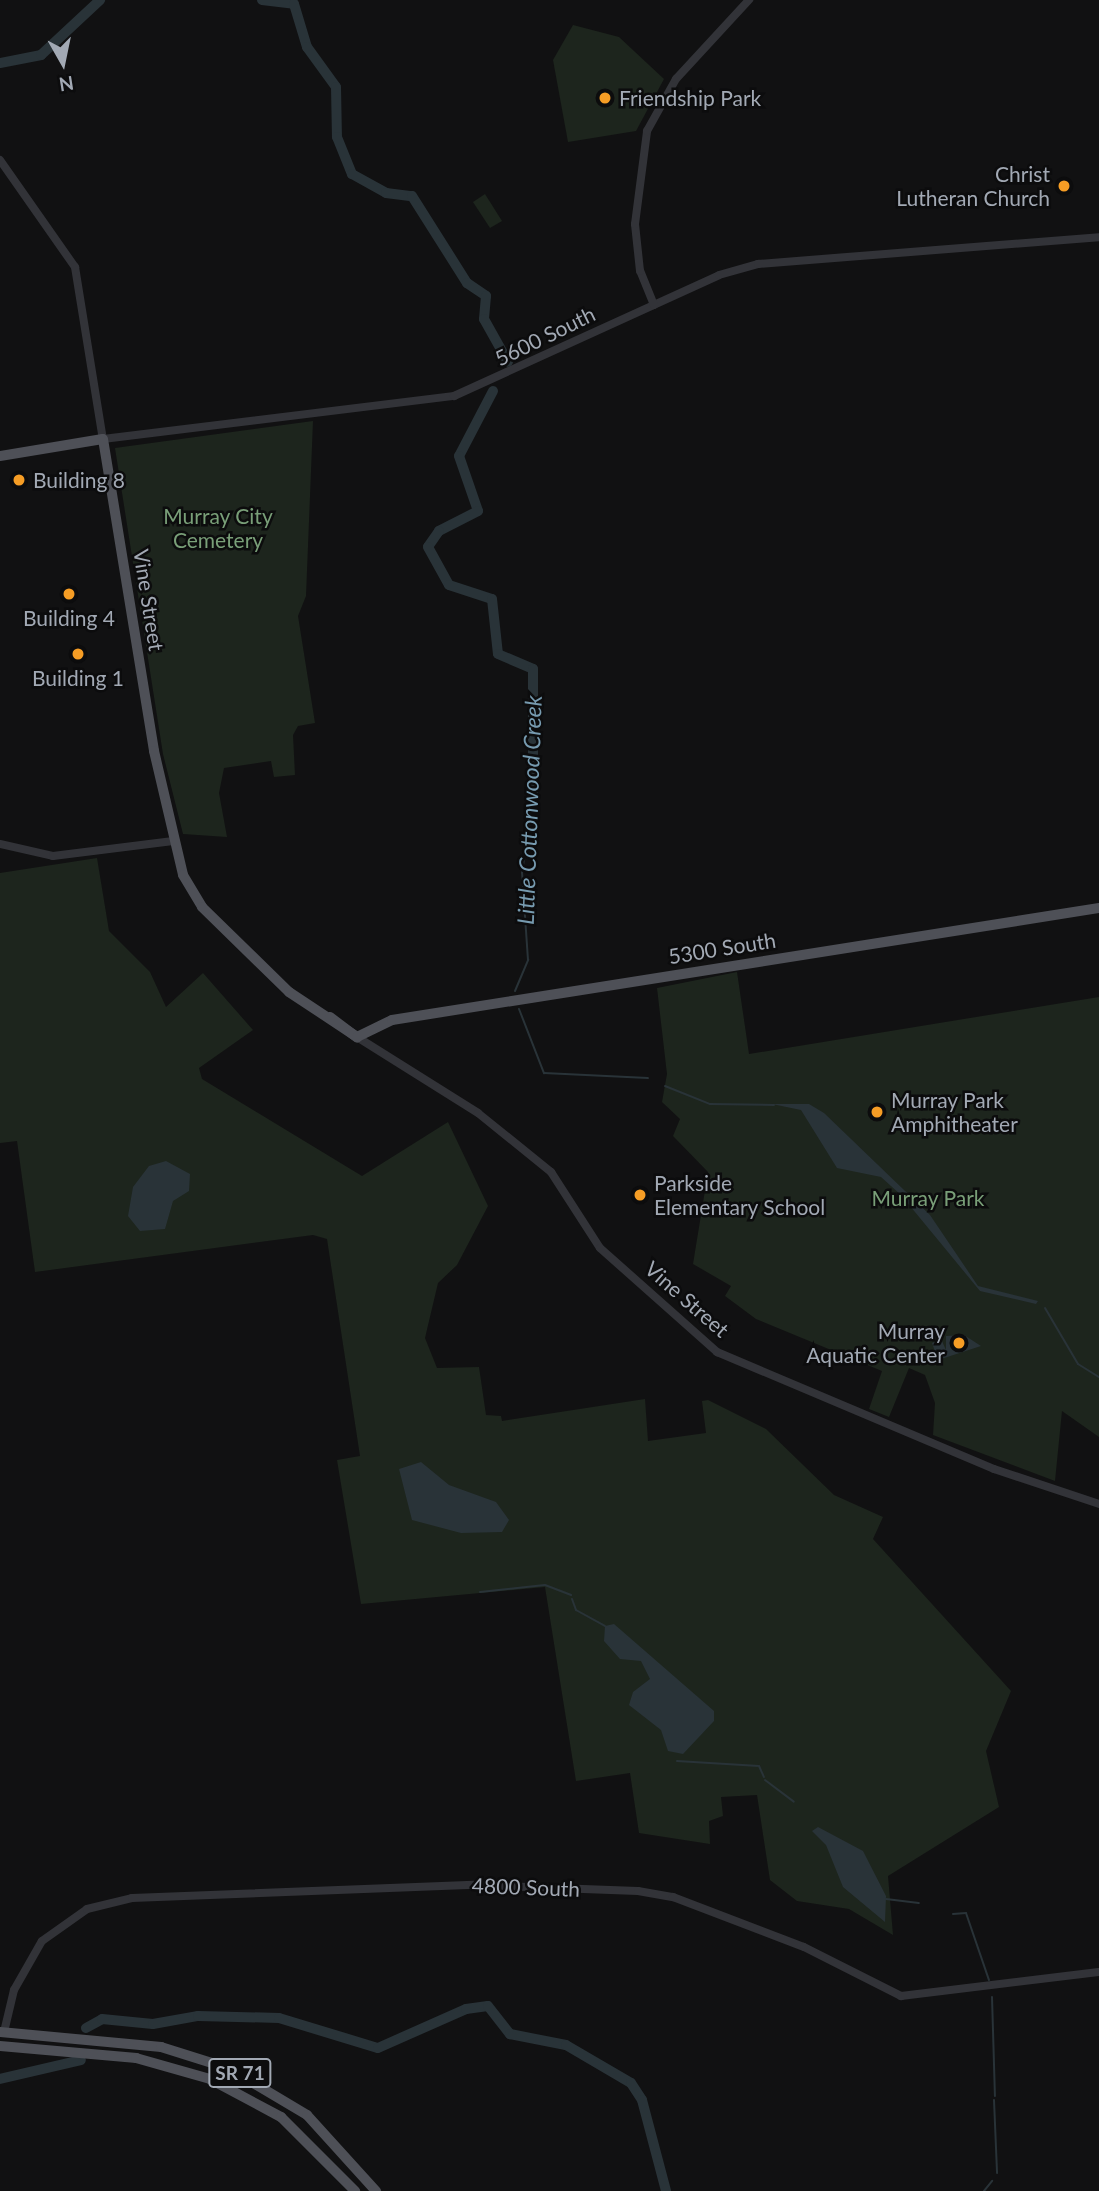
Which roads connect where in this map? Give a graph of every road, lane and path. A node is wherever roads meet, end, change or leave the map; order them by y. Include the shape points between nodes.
1 (750, 0) edge
2 (0, 160) edge
3 (1099, 237) edge
4 (654, 305) junction
5 (103, 439) junction
6 (0, 456) edge
7 (173, 841) junction
8 (0, 844) edge
9 (1099, 908) edge
10 (357, 1037) junction
11 (1099, 1504) edge
12 (1099, 1972) edge
13 (1, 2033) edge
14 (0, 2046) edge
15 (55, 2051) junction
16 (355, 2191) edge
17 (376, 2191) edge

1 - 4 street via 676,79 647,131 635,225 640,271
2 - 5 street, Vine Street via 75,267
3 - 4 street, 5600 South via 758,264
4 - 5 street, 5600 South via 454,396
5 - 6 main road, 5600 South
5 - 7 main road, Vine Street
7 - 8 street via 52,856
7 - 10 main road, Vine Street via 197,901 317,1013
9 - 10 main road, 5300 South via 391,1020
10 - 11 street, Vine Street via 478,1113 551,1171 600,1248 714,1350 994,1469
12 - 13 street, 4800 South via 901,1996 804,1947 673,1897 638,1891 462,1885 132,1898 87,1909 42,1941 14,1990
13 - 15 main road
13 - 17 main road, SR 71 via 161,2048 229,2068 307,2115
14 - 15 main road, SR 71
15 - 16 main road, SR 71 via 150,2061 229,2088 298,2130

